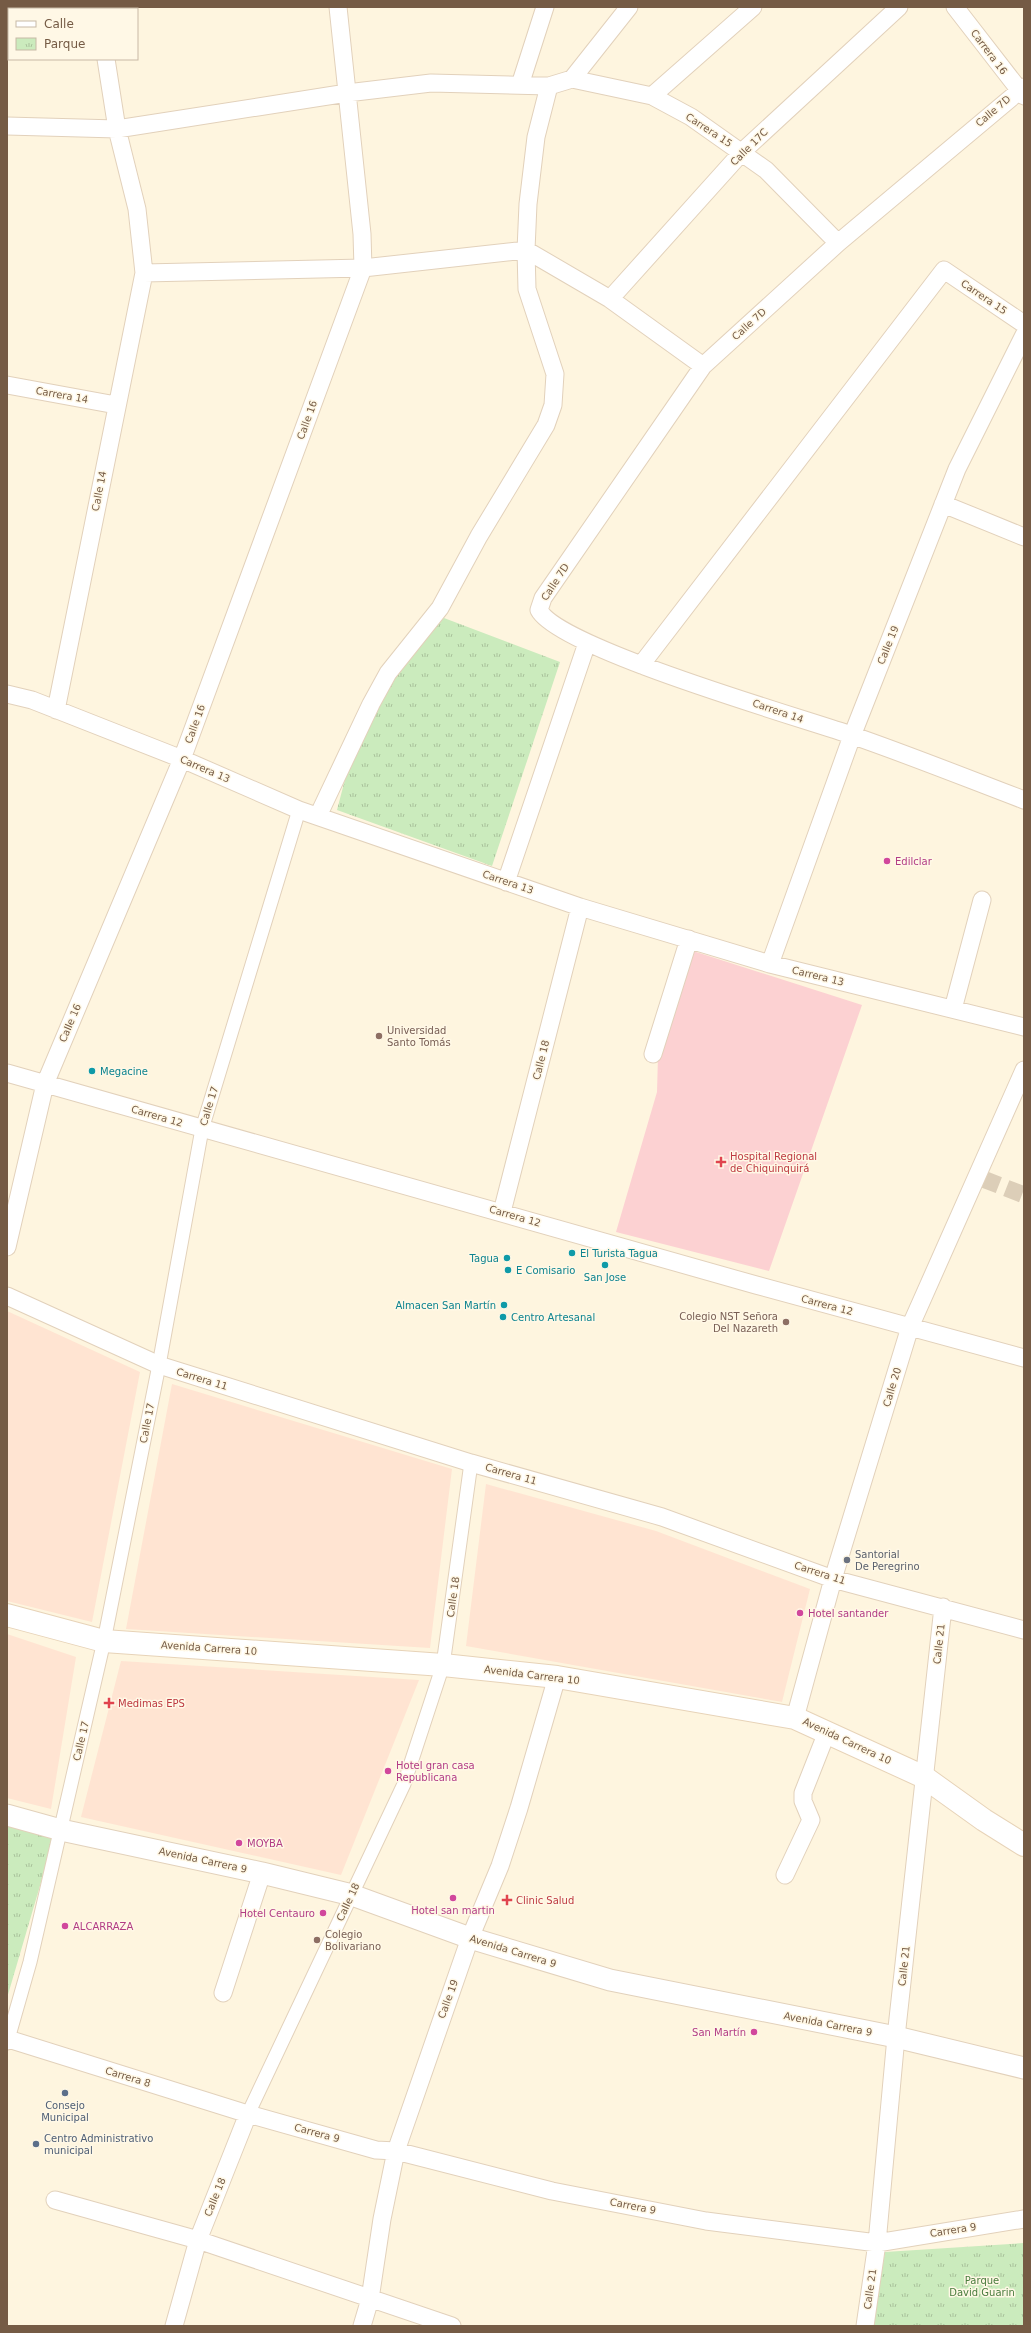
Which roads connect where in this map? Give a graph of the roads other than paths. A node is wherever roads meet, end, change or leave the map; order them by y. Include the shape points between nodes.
1 (338, 7) edge
2 (545, 7) edge
3 (629, 7) edge
4 (753, 7) edge
5 (899, 7) edge
6 (955, 7) edge
7 (106, 60) edge
8 (572, 79) junction
9 (520, 85) junction
10 (549, 86) junction
11 (1022, 91) edge
12 (347, 93) junction
13 (652, 96) junction
14 (7, 126) edge
15 (116, 129) junction
16 (742, 152) junction
17 (838, 243) junction
18 (526, 250) junction
19 (363, 268) junction
20 (144, 273) junction
21 (610, 299) junction
22 (1024, 324) edge
23 (1024, 335) edge
24 (703, 366) junction
25 (7, 385) edge
26 (116, 405) junction
27 (944, 504) junction
28 (1024, 536) edge
29 (539, 610) joint
30 (587, 643) junction
31 (641, 665) junction
32 (7, 694) edge
33 (56, 710) junction
34 (852, 736) junction
35 (182, 759) junction
36 (1024, 800) edge
37 (299, 810) junction
38 (318, 816) junction
39 (506, 882) junction
40 (982, 900) dead end
41 (580, 907) junction
42 (689, 940) junction
43 (770, 964) junction
44 (953, 1009) junction
45 (1024, 1027) edge
46 (653, 1054) dead end
47 (1024, 1070) edge
48 (7, 1073) edge
49 (45, 1084) junction
50 (202, 1129) junction
51 (502, 1212) junction
52 (7, 1247) edge
53 (7, 1296) edge
54 (910, 1327) junction
55 (1024, 1358) edge
56 (159, 1365) junction
57 (471, 1463) junction
58 (833, 1579) junction
59 (943, 1607) junction
60 (7, 1615) edge
61 (1024, 1630) edge
62 (104, 1641) junction
63 (443, 1665) junction
64 (558, 1677) junction
65 (796, 1718) junction
66 (828, 1732) junction
67 (924, 1777) junction
68 (7, 1816) edge
69 (61, 1830) junction
70 (1024, 1845) edge
71 (262, 1872) junction
72 (785, 1875) dead end
73 (352, 1895) junction
74 (470, 1938) junction
75 (223, 1993) dead end
76 (896, 2037) junction
77 (7, 2040) edge
78 (1024, 2068) edge
79 (248, 2114) junction
80 (396, 2151) junction
81 (55, 2200) dead end
82 (1024, 2219) edge
83 (198, 2240) junction
84 (877, 2243) junction
85 (370, 2299) junction
86 (174, 2326) edge
87 (362, 2326) edge
88 (452, 2326) edge
89 (865, 2326) edge

1 - 12 street
2 - 9 street
3 - 8 street
4 - 13 street
5 - 16 street, Calle 17C
6 - 11 street, Carrera 16
7 - 15 street, Calle 14
8 - 10 street
8 - 13 street, Carrera 15
9 - 10 street
9 - 12 street via 431,83
10 - 18 street via 536,137 528,204
11 - 17 street, Calle 7D
12 - 15 street
12 - 19 street via 362,234
13 - 16 street, Carrera 15 via 691,117
14 - 15 street
15 - 20 street, Calle 14 via 137,209
16 - 17 street, Carrera 15 via 766,170
16 - 21 street, Calle 17C
17 - 24 street, Calle 7D
18 - 19 street
18 - 21 street
18 - 38 street via 527,288 555,374 553,405 546,425 479,536 440,608 388,673
19 - 20 street
19 - 35 street, Calle 16
20 - 26 street, Calle 14
21 - 24 street
22 - 31 street, Carrera 15 via 944,270
23 - 27 street, Calle 19 via 957,469
24 - 29 street, Calle 7D via 543,598
25 - 26 street, Carrera 14
26 - 33 street, Calle 14
27 - 28 street
27 - 34 street, Calle 19
29 - 30 street, Carrera 14 via 549,622
30 - 31 street, Carrera 14
30 - 39 street
31 - 34 street, Carrera 14
32 - 33 street, Carrera 13 via 32,700
33 - 35 street, Carrera 13
34 - 36 street, Carrera 14
34 - 43 street, Calle 19
35 - 37 street, Carrera 13
35 - 49 street, Calle 16
37 - 38 street, Carrera 13
37 - 50 street, Calle 17
38 - 39 street, Carrera 13
39 - 41 street, Carrera 13
40 - 44 street
41 - 42 street, Carrera 13
41 - 51 street, Calle 18
42 - 43 street, Carrera 13
42 - 46 street
43 - 44 street, Carrera 13
44 - 45 street, Carrera 13
47 - 54 street, Calle 20 via 980,1177
48 - 49 street, Carrera 12
49 - 50 street, Carrera 12
49 - 52 street, Calle 16
50 - 51 street, Carrera 12
50 - 56 street, Calle 17
51 - 54 street, Carrera 12
53 - 56 street, Carrera 11
54 - 55 street, Carrera 12
54 - 58 street, Calle 20
56 - 57 street, Carrera 11
56 - 62 street, Calle 17
57 - 58 street, Carrera 11 via 662,1517
57 - 63 street, Calle 18
58 - 59 street, Carrera 11
58 - 65 street, Calle 20
59 - 61 street, Carrera 11
59 - 67 street, Calle 21
60 - 62 main road, Avenida Carrera 10
62 - 63 main road, Avenida Carrera 10
62 - 69 street, Calle 17
63 - 64 main road, Avenida Carrera 10
63 - 73 street, Calle 18 via 404,1784
64 - 65 main road, Avenida Carrera 10
64 - 74 street, Calle 19 via 517,1816 500,1866
65 - 66 main road, Avenida Carrera 10
66 - 67 main road, Avenida Carrera 10
66 - 72 street via 802,1793 811,1820
67 - 70 main road, Avenida Carrera 10
67 - 76 street, Calle 21
68 - 69 street, Avenida Carrera 9
69 - 71 street, Avenida Carrera 9
69 - 77 street, Calle 17 via 30,1962
71 - 73 street, Avenida Carrera 9
71 - 75 street
73 - 74 street, Avenida Carrera 9
73 - 79 street, Calle 18
74 - 76 street, Avenida Carrera 9 via 610,1980
74 - 80 street, Calle 19
76 - 78 street, Avenida Carrera 9
76 - 84 street, Calle 21
77 - 79 street, Carrera 8
79 - 80 street, Carrera 9 via 376,2150
79 - 83 street, Calle 18
80 - 84 street, Carrera 9 via 552,2191 706,2221
80 - 85 street, Calle 19 via 382,2219
81 - 83 street
82 - 84 street, Carrera 9
83 - 85 street
83 - 86 street, Calle 18
84 - 89 street, Calle 21
85 - 87 street, Calle 19
85 - 88 street

